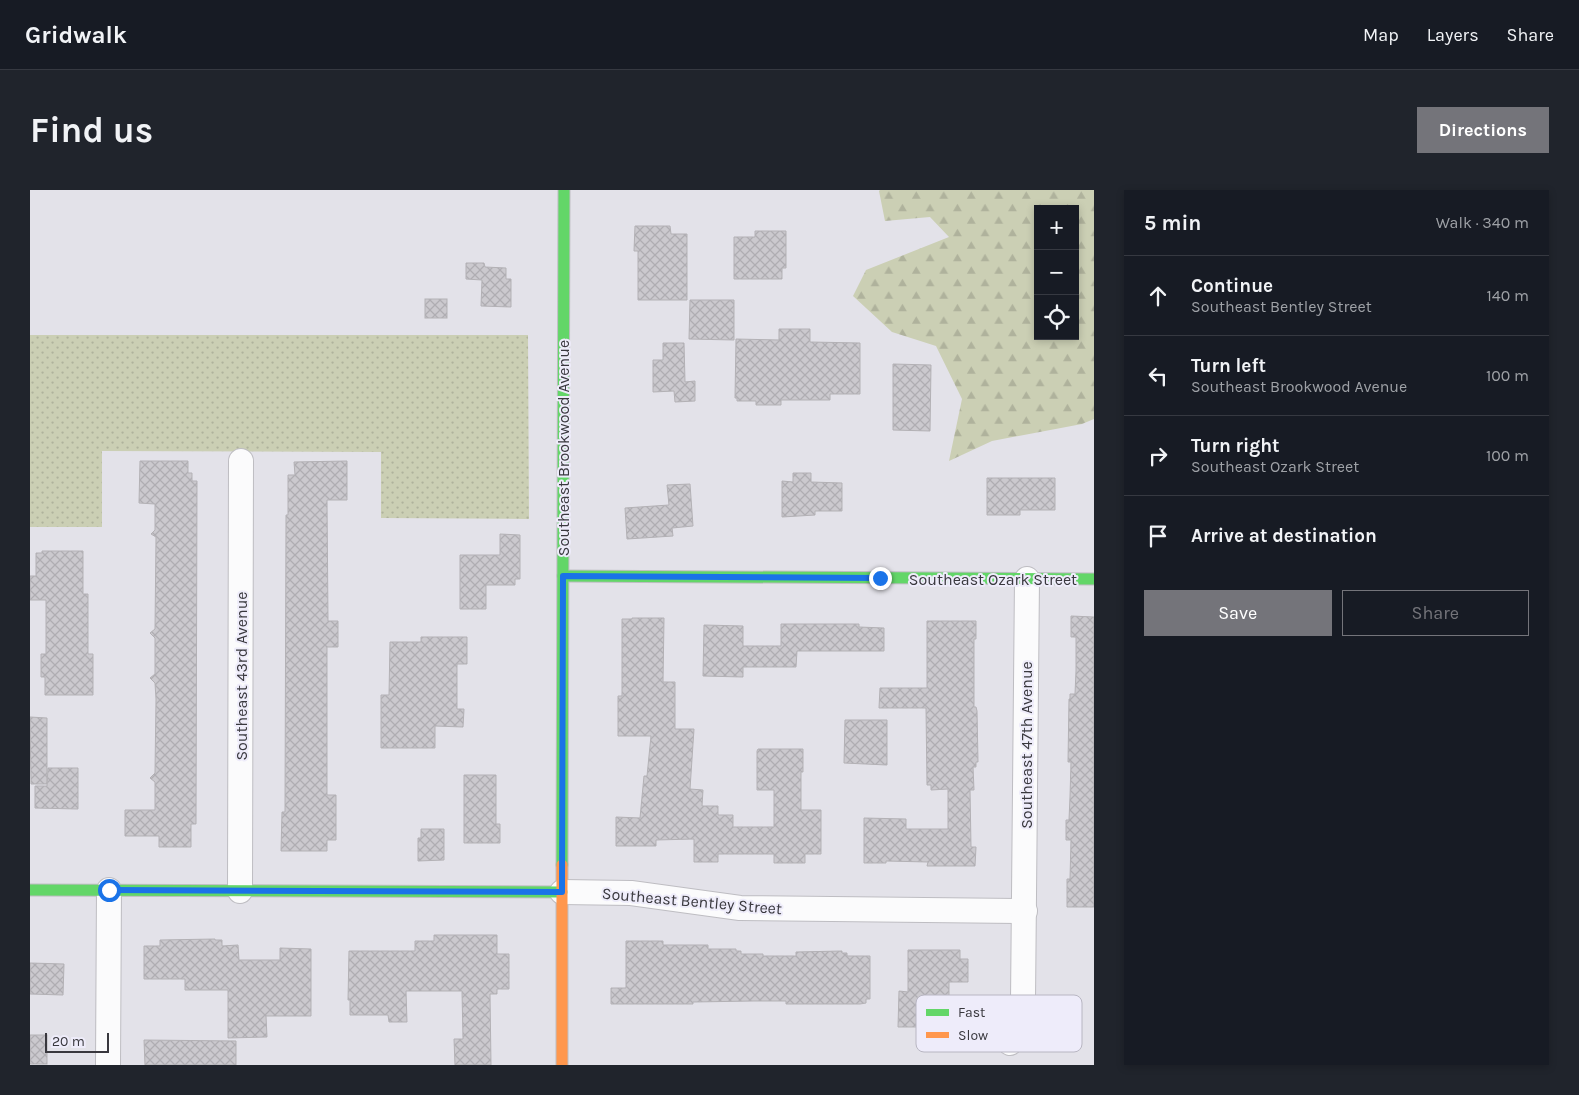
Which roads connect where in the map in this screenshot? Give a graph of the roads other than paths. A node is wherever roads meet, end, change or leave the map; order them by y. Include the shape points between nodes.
1 (564, 190) edge
2 (241, 461) dead end
3 (563, 576) junction
4 (1094, 579) edge
5 (1027, 580) junction
6 (30, 890) edge
7 (109, 890) junction
8 (240, 891) junction
9 (562, 892) junction
10 (1025, 912) junction
11 (1023, 995) edge
12 (108, 1065) edge
13 (562, 1065) edge

1 - 3 street, Southeast Brookwood Avenue
2 - 8 street, Southeast 43rd Avenue
3 - 5 street, Southeast Ozark Street
3 - 9 street, Southeast Brookwood Avenue
4 - 5 street, Southeast Ozark Street
5 - 10 street, Southeast 47th Avenue
6 - 7 street, Southeast Bentley Street
7 - 8 street, Southeast Bentley Street
7 - 12 street
8 - 9 street, Southeast Bentley Street
9 - 10 street, Southeast Bentley Street via 631,893 740,908
9 - 13 street, Southeast Brookwood Avenue
10 - 11 street, Southeast 47th Avenue

